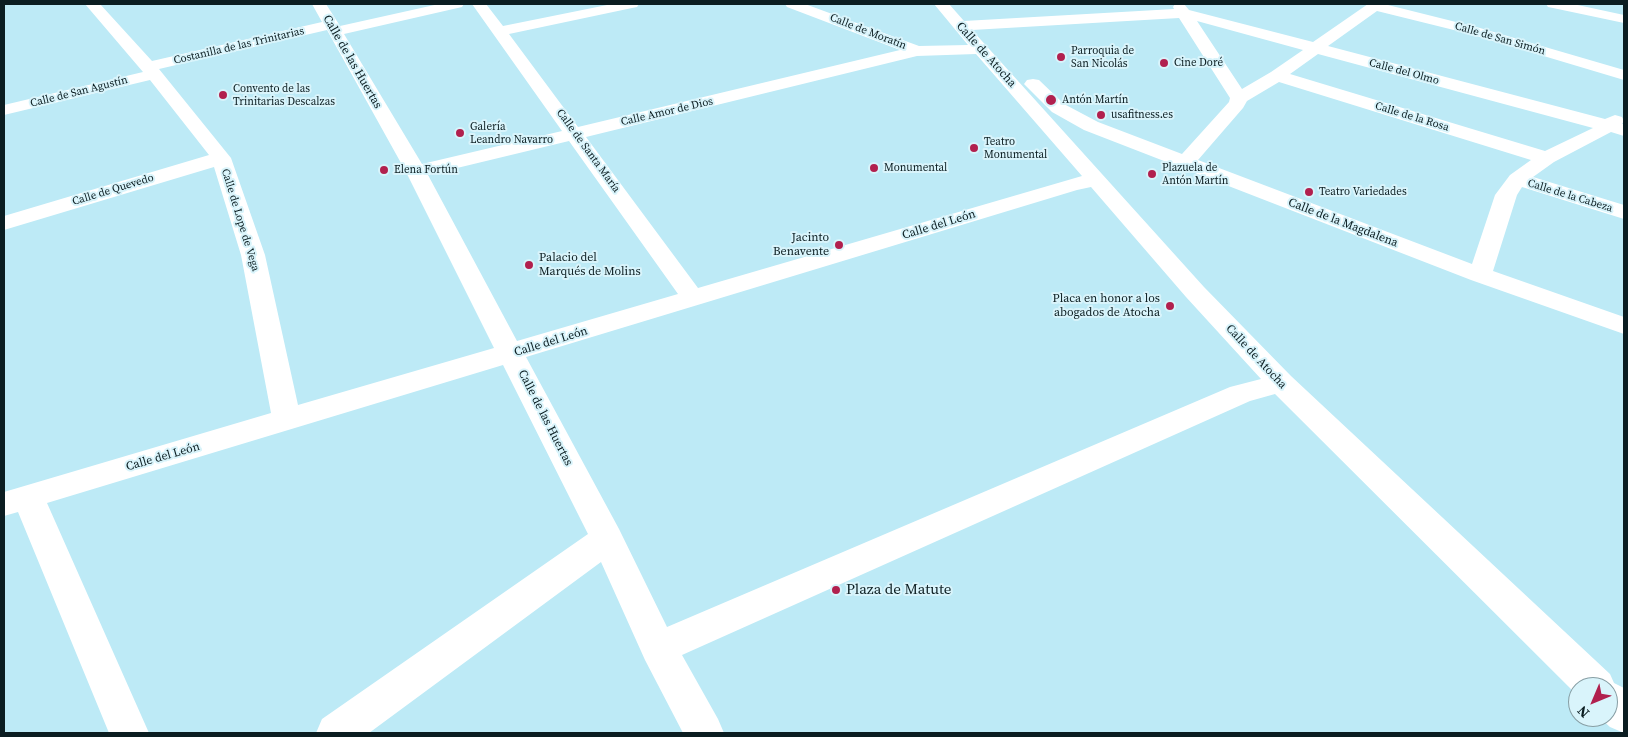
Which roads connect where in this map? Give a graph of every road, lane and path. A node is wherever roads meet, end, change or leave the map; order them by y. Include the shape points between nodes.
1 (92, 4) edge
2 (319, 4) edge
3 (457, 4) edge
4 (479, 4) edge
5 (632, 4) edge
6 (792, 4) edge
7 (941, 4) edge
8 (956, 4) edge
9 (1553, 4) edge
10 (1376, 5) edge
11 (1181, 8) edge
12 (1624, 19) edge
13 (969, 26) junction
14 (332, 29) junction
15 (501, 31) junction
16 (981, 49) junction
17 (1315, 49) junction
18 (916, 50) junction
19 (151, 70) junction
20 (1624, 75) edge
21 (1277, 76) junction
22 (1239, 98) junction
23 (4, 110) edge
24 (1064, 112) joint
25 (1619, 124) edge
26 (576, 134) junction
27 (221, 158) junction
28 (1547, 158) junction
29 (1185, 162) junction
30 (416, 172) junction
31 (1517, 179) junction
32 (1098, 180) junction
33 (1624, 212) edge
34 (4, 223) edge
35 (1480, 275) junction
36 (694, 299) junction
37 (1624, 326) edge
38 (511, 353) junction
39 (1281, 383) junction
40 (287, 421) junction
41 (16, 500) edge
42 (608, 539) junction
43 (658, 648) junction
44 (1586, 677) edge
45 (129, 733) edge
46 (336, 733) edge
47 (704, 733) edge

1 - 19 street, Calle de Lope de Vega
2 - 14 street, Calle de las Huertas
3 - 14 street, Costanilla de las Trinitarias
4 - 15 street, Calle de Santa María
5 - 15 street
6 - 18 street, Calle de Moratín
7 - 13 street, Calle de Atocha
8 - 13 street, Calle de Atocha
9 - 12 street
10 - 17 street
10 - 20 street, Calle de San Simón
11 - 13 street, Calle del Olmo
11 - 17 street, Calle del Olmo
11 - 22 street
13 - 16 street, Calle de Atocha
13 - 24 street, Calle de Atocha
14 - 19 street, Costanilla de las Trinitarias
14 - 30 street, Calle de las Huertas
15 - 26 street, Calle de Santa María
16 - 18 street, Calle Amor de Dios
16 - 32 street, Calle de Atocha
17 - 21 street
17 - 25 street, Calle del Olmo
18 - 26 street, Calle Amor de Dios
19 - 23 street, Calle de San Agustín
19 - 27 street, Calle de Lope de Vega
21 - 22 street
21 - 28 street, Calle de la Rosa
22 - 29 street
24 - 29 street, Calle de la Magdalena via 1091,126
25 - 28 street
26 - 30 street, Calle Amor de Dios
26 - 36 street, Calle de Santa María
27 - 34 street, Calle de Quevedo
27 - 40 street, Calle de Lope de Vega via 253,255
28 - 31 street
29 - 35 street, Calle de la Magdalena
30 - 38 street, Calle de las Huertas
31 - 33 street, Calle de la Cabeza
31 - 35 street via 1506,195
32 - 36 street, Calle del León via 1074,184
32 - 39 street, Calle de Atocha via 1195,292
35 - 37 street, Calle de la Magdalena
36 - 38 street, Calle del León
38 - 40 street, Calle del León
38 - 42 street, Calle de las Huertas
39 - 43 street via 1240,394
39 - 44 street, Calle de Atocha
40 - 41 street, Calle del León
41 - 45 street
42 - 43 street, Calle de las Huertas
42 - 46 street
43 - 47 street, Calle de las Huertas

